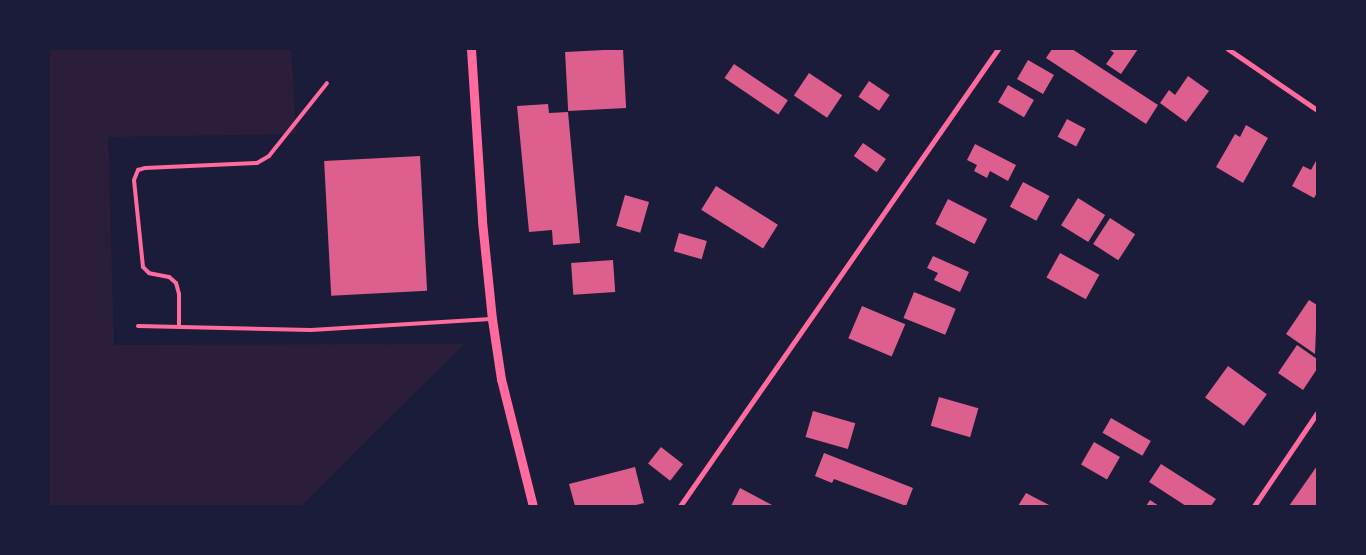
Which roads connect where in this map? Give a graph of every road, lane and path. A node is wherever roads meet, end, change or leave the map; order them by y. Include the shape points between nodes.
1 (470, 49) edge
2 (998, 49) edge
3 (1228, 49) edge
4 (327, 83) dead end
5 (1317, 110) edge
6 (492, 319) junction
7 (138, 326) dead end
8 (179, 327) junction
9 (1317, 413) edge
10 (533, 506) edge
11 (680, 506) edge
12 (1254, 506) edge

1 - 6 street
2 - 11 street
3 - 5 street
4 - 8 lane via 269,156 257,162 138,170 134,180 143,267 149,273 169,277 176,283
6 - 8 lane via 311,330
6 - 10 street via 501,379
7 - 8 lane
9 - 12 street

